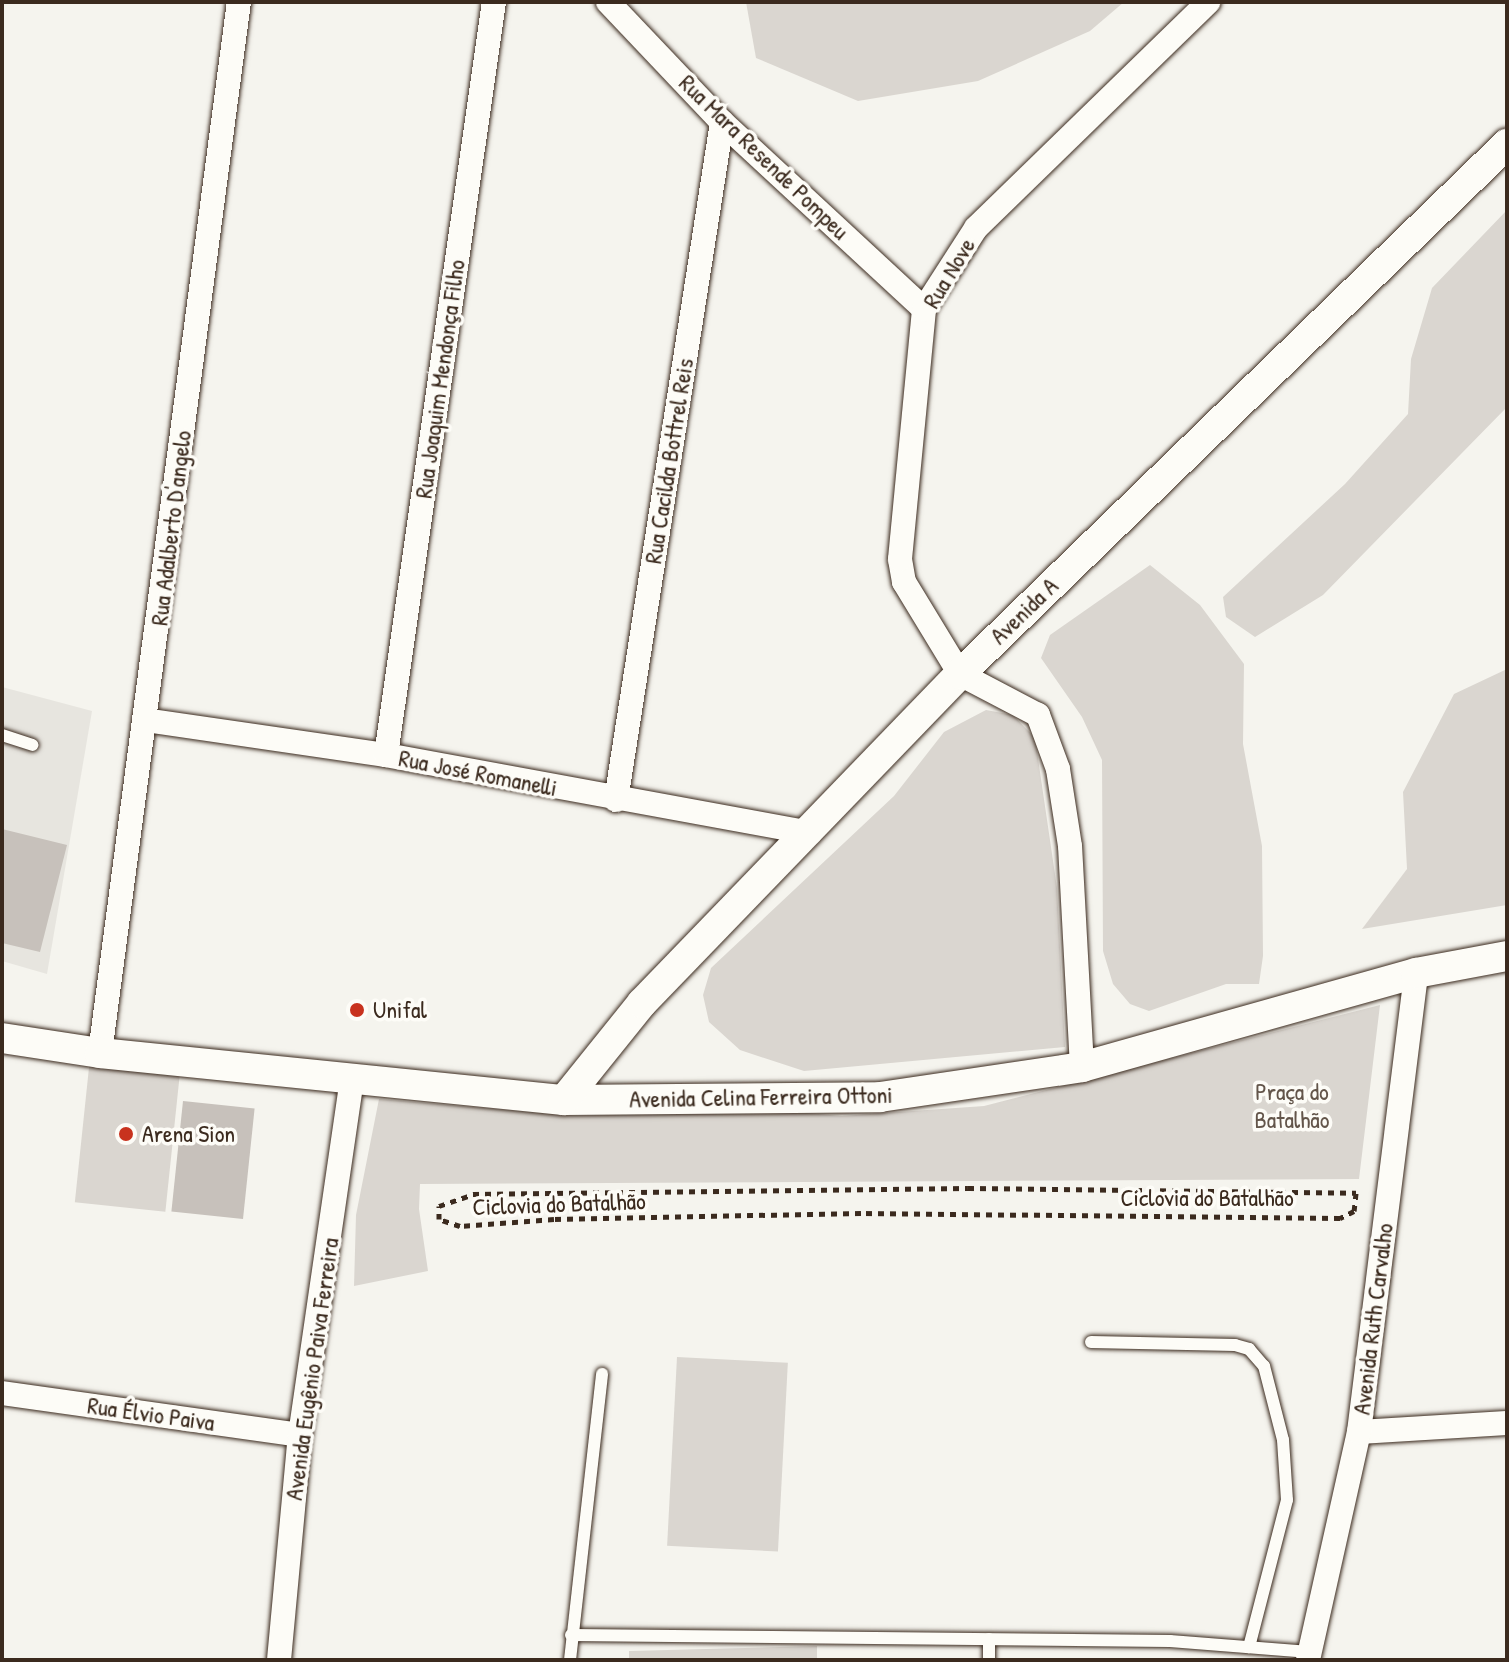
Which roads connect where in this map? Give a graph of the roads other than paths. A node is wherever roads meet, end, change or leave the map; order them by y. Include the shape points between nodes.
1 (239, 2) edge
2 (494, 2) edge
3 (608, 2) edge
4 (1208, 2) edge
5 (722, 122) junction
6 (1507, 144) edge
7 (924, 309) junction
8 (960, 674) junction
9 (145, 720) junction
10 (2, 735) edge
11 (32, 745) dead end
12 (386, 755) junction
13 (616, 800) junction
14 (810, 833) junction
15 (1507, 956) edge
16 (1416, 973) junction
17 (8, 1040) edge
18 (100, 1053) junction
19 (1082, 1067) junction
20 (352, 1078) junction
21 (564, 1100) junction
22 (1091, 1342) dead end
23 (602, 1374) dead end
24 (2, 1393) edge
25 (1507, 1423) edge
26 (1359, 1432) junction
27 (300, 1435) junction
28 (571, 1635) junction
29 (989, 1639) junction
30 (1249, 1647) junction
31 (1309, 1656) edge
32 (279, 1660) edge
33 (570, 1660) edge
34 (989, 1660) edge

1 - 9 street, Rua Adalberto D'angelo
2 - 12 street, Rua Joaquim Mendonça Filho
3 - 5 street, Rua Mara Resende Pompeu
4 - 7 street, Rua Nove via 976,228
5 - 7 street, Rua Mara Resende Pompeu
5 - 13 street, Rua Cacilda Bottrel Reis
6 - 8 street, Avenida A
7 - 8 street, Rua Nove via 900,559 913,603
8 - 14 street, Avenida A
8 - 19 street via 1038,715 1058,769 1070,846
9 - 12 street, Rua José Romanelli
9 - 18 street, Rua Adalberto D'angelo
10 - 11 lane
12 - 13 street, Rua José Romanelli
13 - 14 street, Rua José Romanelli
14 - 21 street, Avenida A via 642,1003
15 - 16 street, Avenida Celina Ferreira Ottoni
16 - 19 street, Avenida Celina Ferreira Ottoni
16 - 26 street, Avenida Ruth Carvalho
17 - 18 street, Avenida Celina Ferreira Ottoni
18 - 20 street, Avenida Celina Ferreira Ottoni
19 - 21 street, Avenida Celina Ferreira Ottoni via 880,1097
20 - 21 street, Avenida Celina Ferreira Ottoni
20 - 27 street, Avenida Eugênio Paiva Ferreira
22 - 30 lane via 1235,1345 1249,1349 1264,1366 1283,1440 1287,1500
23 - 28 lane
24 - 27 street, Rua Élvio Paiva
25 - 26 street
26 - 31 street, Avenida Ruth Carvalho
27 - 32 street, Avenida Eugênio Paiva Ferreira
28 - 29 lane
28 - 33 lane
29 - 30 lane
29 - 34 lane
30 - 31 lane

